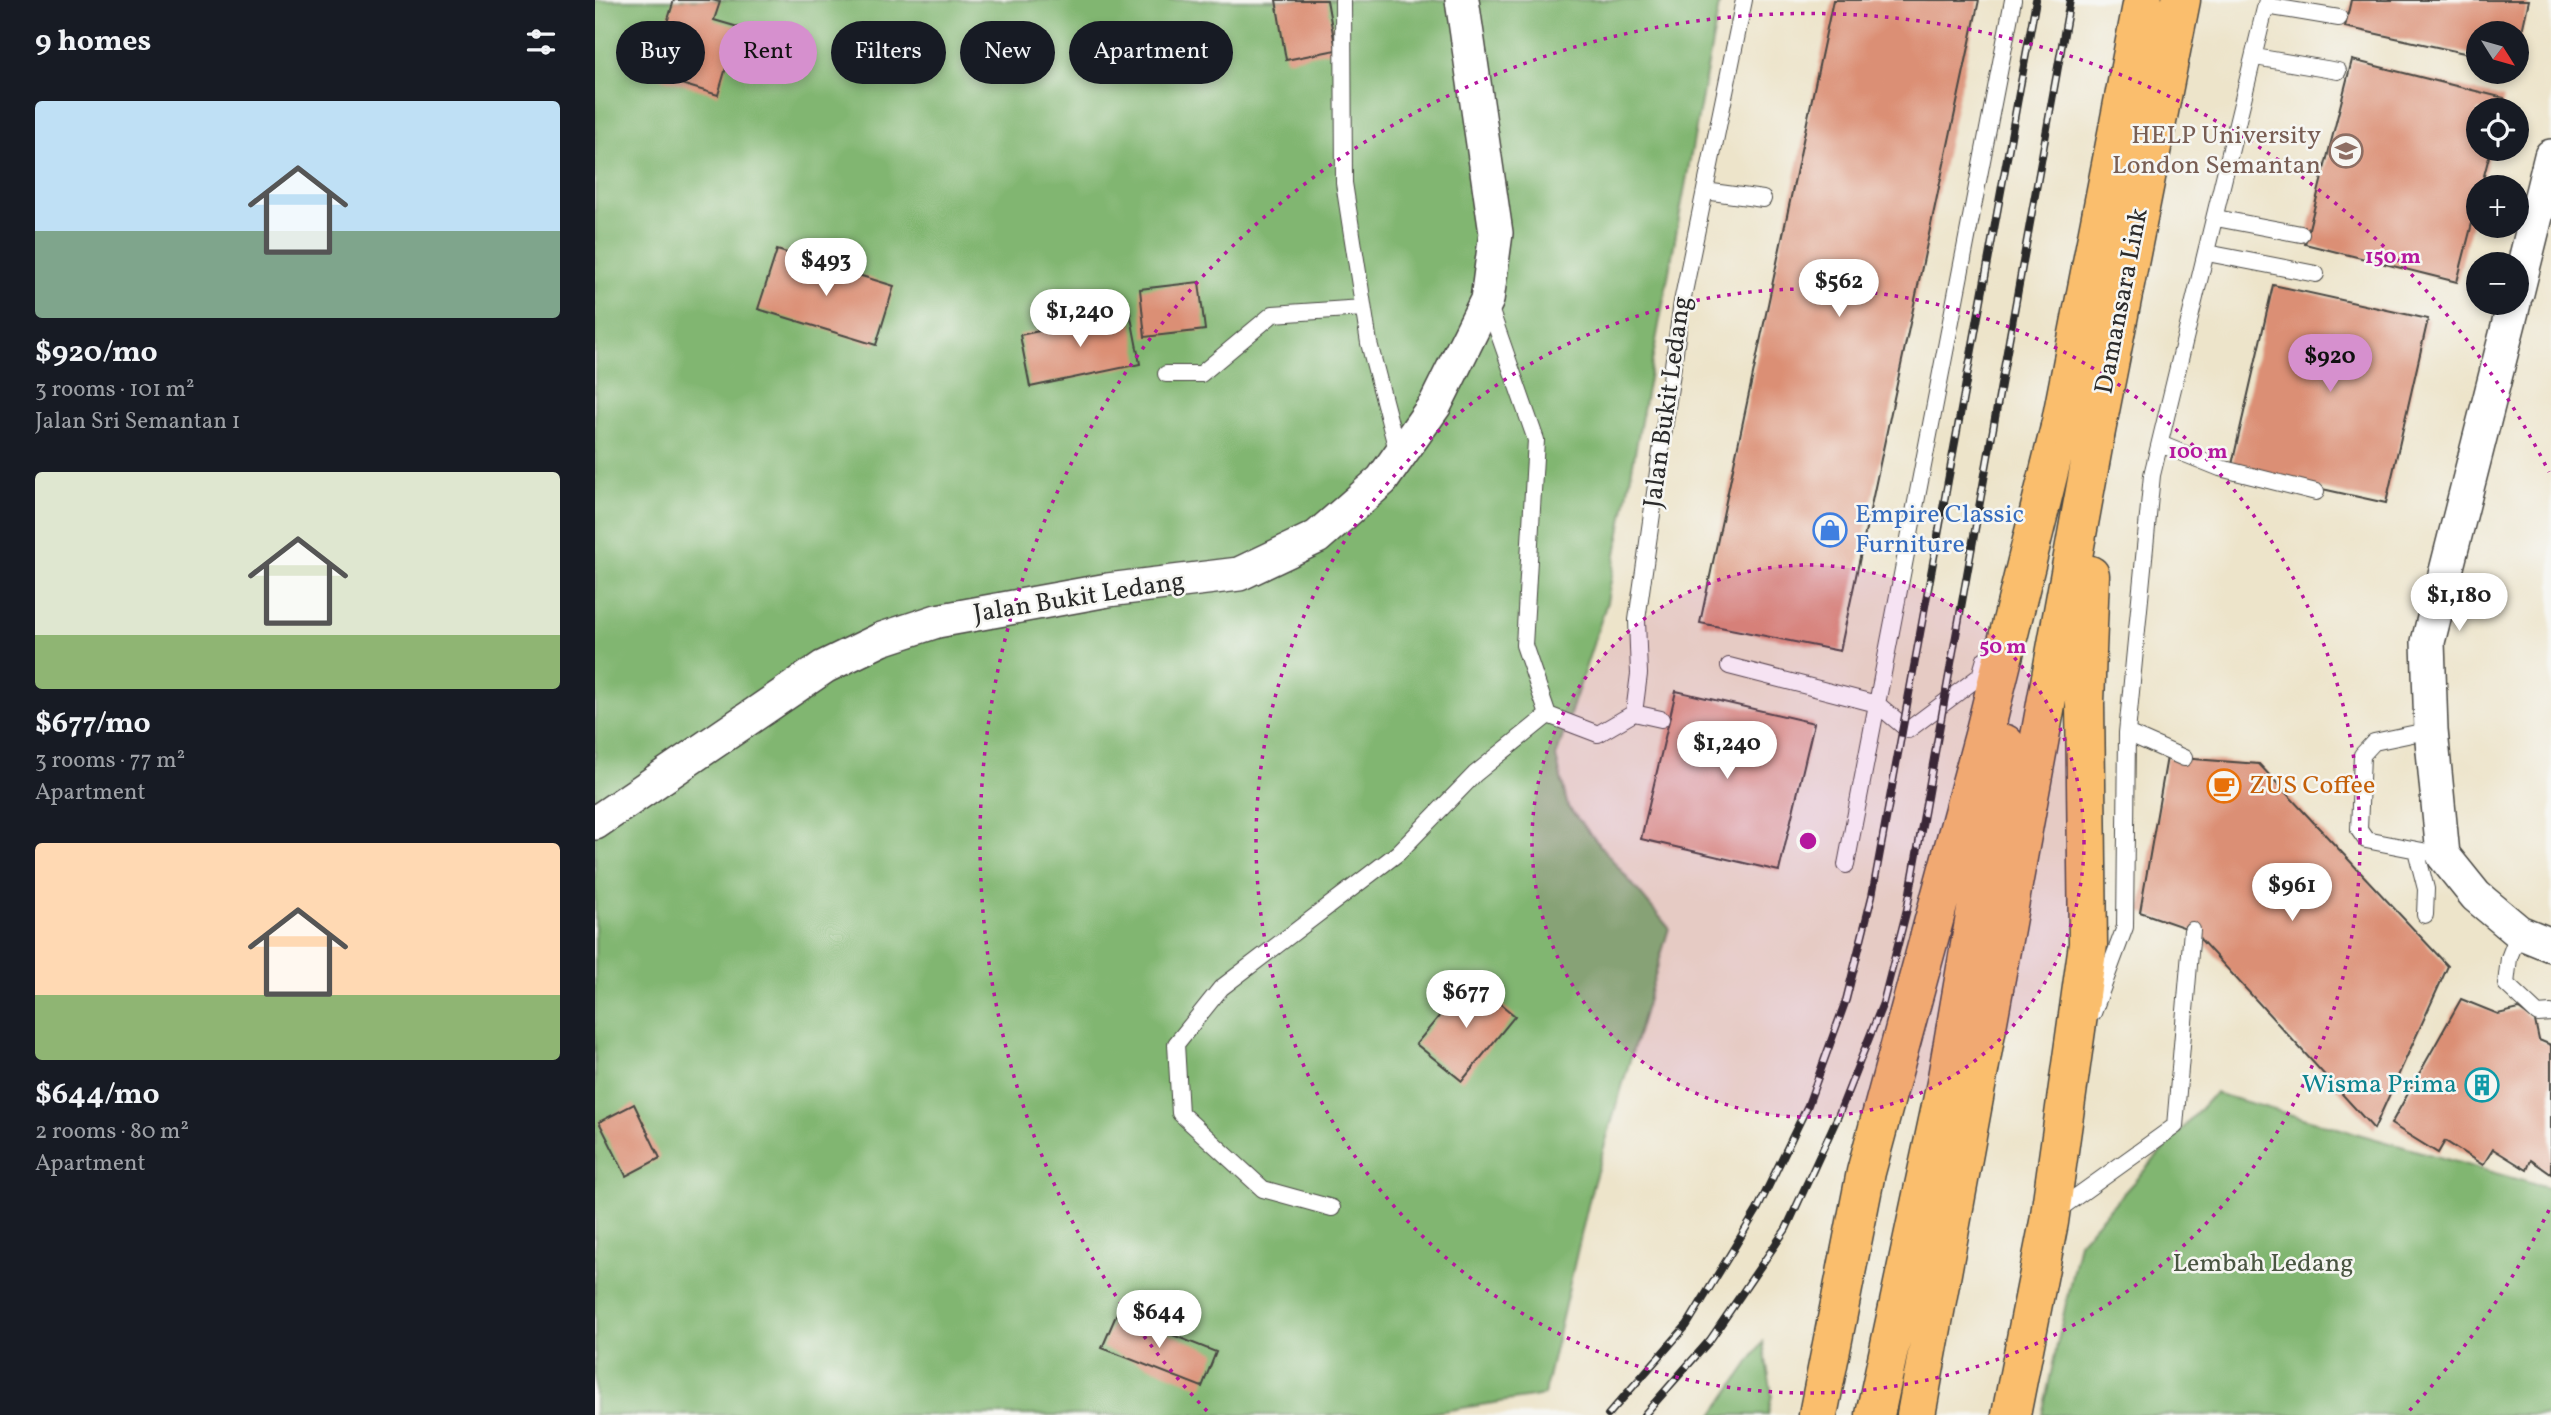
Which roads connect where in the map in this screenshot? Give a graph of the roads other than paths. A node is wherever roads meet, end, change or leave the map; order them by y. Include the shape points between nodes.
1 (1343, 0) edge
2 (1462, 0) edge
3 (1744, 0) edge
4 (2013, 0) edge
5 (2143, 0) edge
6 (2181, 0) edge
7 (2267, 3) edge
8 (2339, 18) dead end
9 (2255, 57) junction
10 (2338, 71) dead end
11 (2551, 156) edge
12 (1705, 191) junction
13 (1763, 199) dead end
14 (2216, 218) junction
15 (2301, 234) dead end
16 (2527, 252) edge
17 (2207, 253) junction
18 (2316, 274) dead end
19 (1487, 300) junction
20 (1363, 308) junction
21 (2511, 315) edge
22 (1165, 374) dead end
23 (2077, 432) junction
24 (2160, 444) junction
25 (1399, 457) junction
26 (2316, 492) dead end
27 (1729, 666) dead end
28 (1877, 704) junction
29 (1634, 713) junction
30 (1548, 715) junction
31 (1661, 719) dead end
32 (2431, 730) junction
33 (2127, 733) junction
34 (2184, 758) dead end
35 (595, 823) edge
36 (2430, 852) junction
37 (1846, 865) dead end
38 (2425, 915) dead end
39 (2192, 930) dead end
40 (2519, 932) junction
41 (2551, 945) edge
42 (2551, 1013) edge
43 (2071, 1074) junction
44 (1332, 1208) dead end
45 (2050, 1216) junction
46 (1818, 1415) edge
47 (1875, 1415) edge
48 (1916, 1415) edge
49 (2011, 1415) edge

1 - 20 lane via 1345,183
2 - 19 street, Jalan Bukit Ledang via 1496,233
3 - 12 lane, Jalan Bukit Ledang
4 - 28 lane
5 - 23 main road, Damansara Link
6 - 23 main road, Damansara Link
7 - 8 lane
7 - 9 lane
9 - 10 lane
9 - 14 lane
11 - 16 street
12 - 13 lane
12 - 29 lane, Jalan Bukit Ledang via 1682,302 1637,620 1639,674
14 - 15 lane
14 - 17 lane
17 - 18 lane
17 - 24 lane
19 - 25 street, Jalan Bukit Ledang via 1435,405
19 - 30 lane, Jalan Bukit Ledang via 1536,440 1524,645
20 - 22 lane via 1273,314 1201,374
20 - 25 lane
21 - 32 street via 2428,642
23 - 28 lane via 1980,676 1908,730
23 - 43 main road via 2088,944
23 - 46 main road via 1984,735 1866,1172
23 - 47 main road
23 - 48 main road
24 - 26 lane via 2220,468
24 - 33 lane via 2152,475
25 - 35 street, Jalan Bukit Ledang via 1382,480 1317,537 1239,574 1055,599 937,621 882,639 824,667
27 - 28 lane
28 - 37 lane
29 - 30 lane via 1598,734
29 - 31 lane
30 - 44 lane via 1475,774 1398,853 1221,988 1176,1044 1180,1113 1263,1189
32 - 36 street
32 - 36 lane via 2374,742 2362,755 2358,830 2366,840
33 - 34 lane
33 - 43 lane via 2125,927
36 - 38 lane
36 - 40 street
39 - 45 lane via 2175,1126
40 - 41 street
40 - 42 lane via 2506,984 2538,1014
43 - 45 main road
45 - 49 main road

